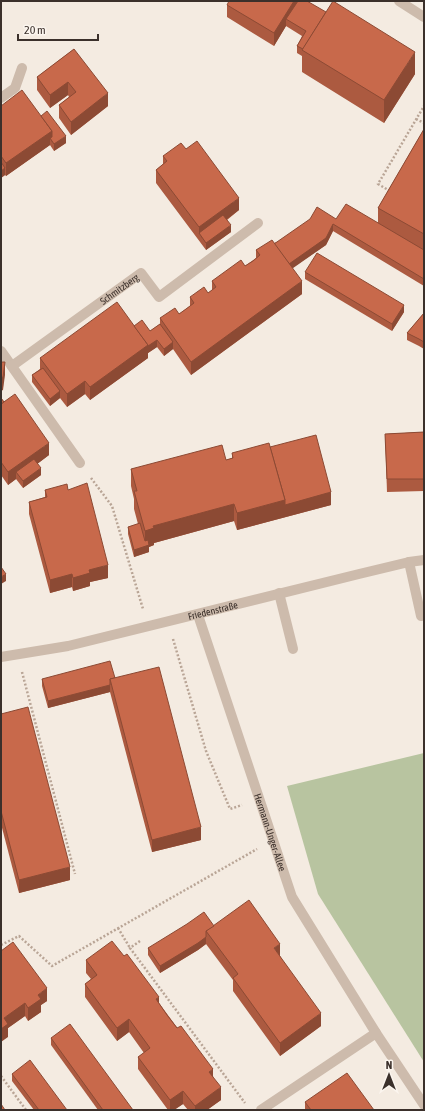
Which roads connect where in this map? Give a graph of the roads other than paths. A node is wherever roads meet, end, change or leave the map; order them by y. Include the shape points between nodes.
1 (399, 1) edge
2 (424, 16) edge
3 (22, 68) dead end
4 (1, 98) edge
5 (258, 223) dead end
6 (1, 351) edge
7 (12, 366) junction
8 (80, 463) road end
9 (424, 560) edge
10 (409, 562) junction
11 (279, 593) junction
12 (198, 615) junction
13 (421, 616) dead end
14 (293, 649) dead end
15 (1, 657) edge
16 (376, 1034) junction
17 (424, 1105) edge
18 (261, 1110) edge

1 - 2 street
3 - 4 street via 15,88
5 - 7 street, Schmitzberg via 159,296 141,273
6 - 7 street
7 - 8 street
9 - 10 street, Friedenstraße
10 - 11 street, Friedenstraße
10 - 13 street
11 - 12 street, Friedenstraße
11 - 14 street
12 - 15 street, Friedenstraße via 68,646
12 - 16 street, Hermann-Unger-Allee via 292,897
16 - 17 street, Hermann-Unger-Allee
16 - 18 street

